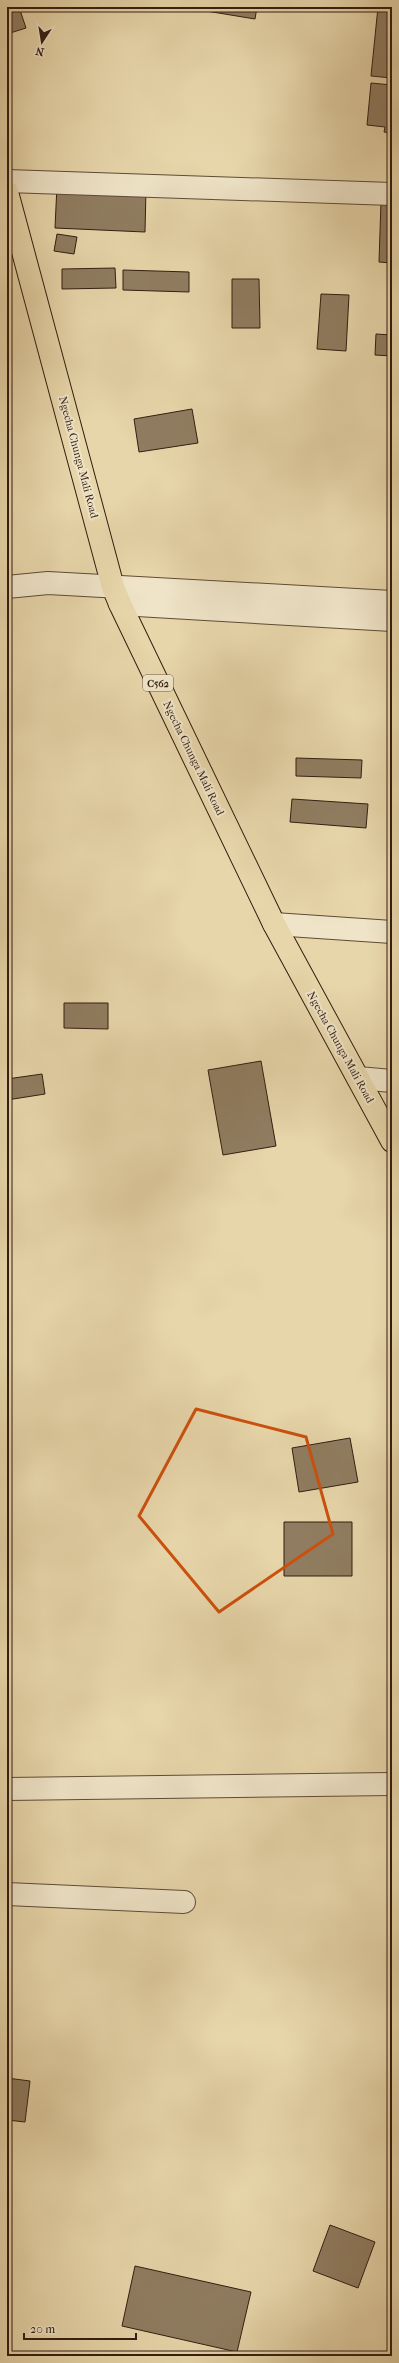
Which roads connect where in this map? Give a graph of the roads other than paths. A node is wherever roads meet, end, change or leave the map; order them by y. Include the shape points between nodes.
1 (7, 181) edge
2 (7, 192) edge
3 (392, 194) edge
4 (7, 587) edge
5 (117, 595) junction
6 (392, 602) edge
7 (392, 620) edge
8 (274, 924) junction
9 (392, 932) edge
10 (358, 1078) junction
11 (392, 1080) edge
12 (392, 1141) edge
13 (392, 1784) edge
14 (7, 1789) edge
15 (7, 1894) edge
16 (184, 1902) dead end

1 - 3 street
2 - 5 main road, Ngecha Chunga Mali Road / C562
4 - 5 street via 48,583
5 - 6 street
5 - 7 street
5 - 8 main road, Ngecha Chunga Mali Road / C562
8 - 9 street
8 - 10 main road, Ngecha Chunga Mali Road / C562
10 - 11 street
10 - 12 main road, Ngecha Chunga Mali Road / C562
13 - 14 street
15 - 16 street

